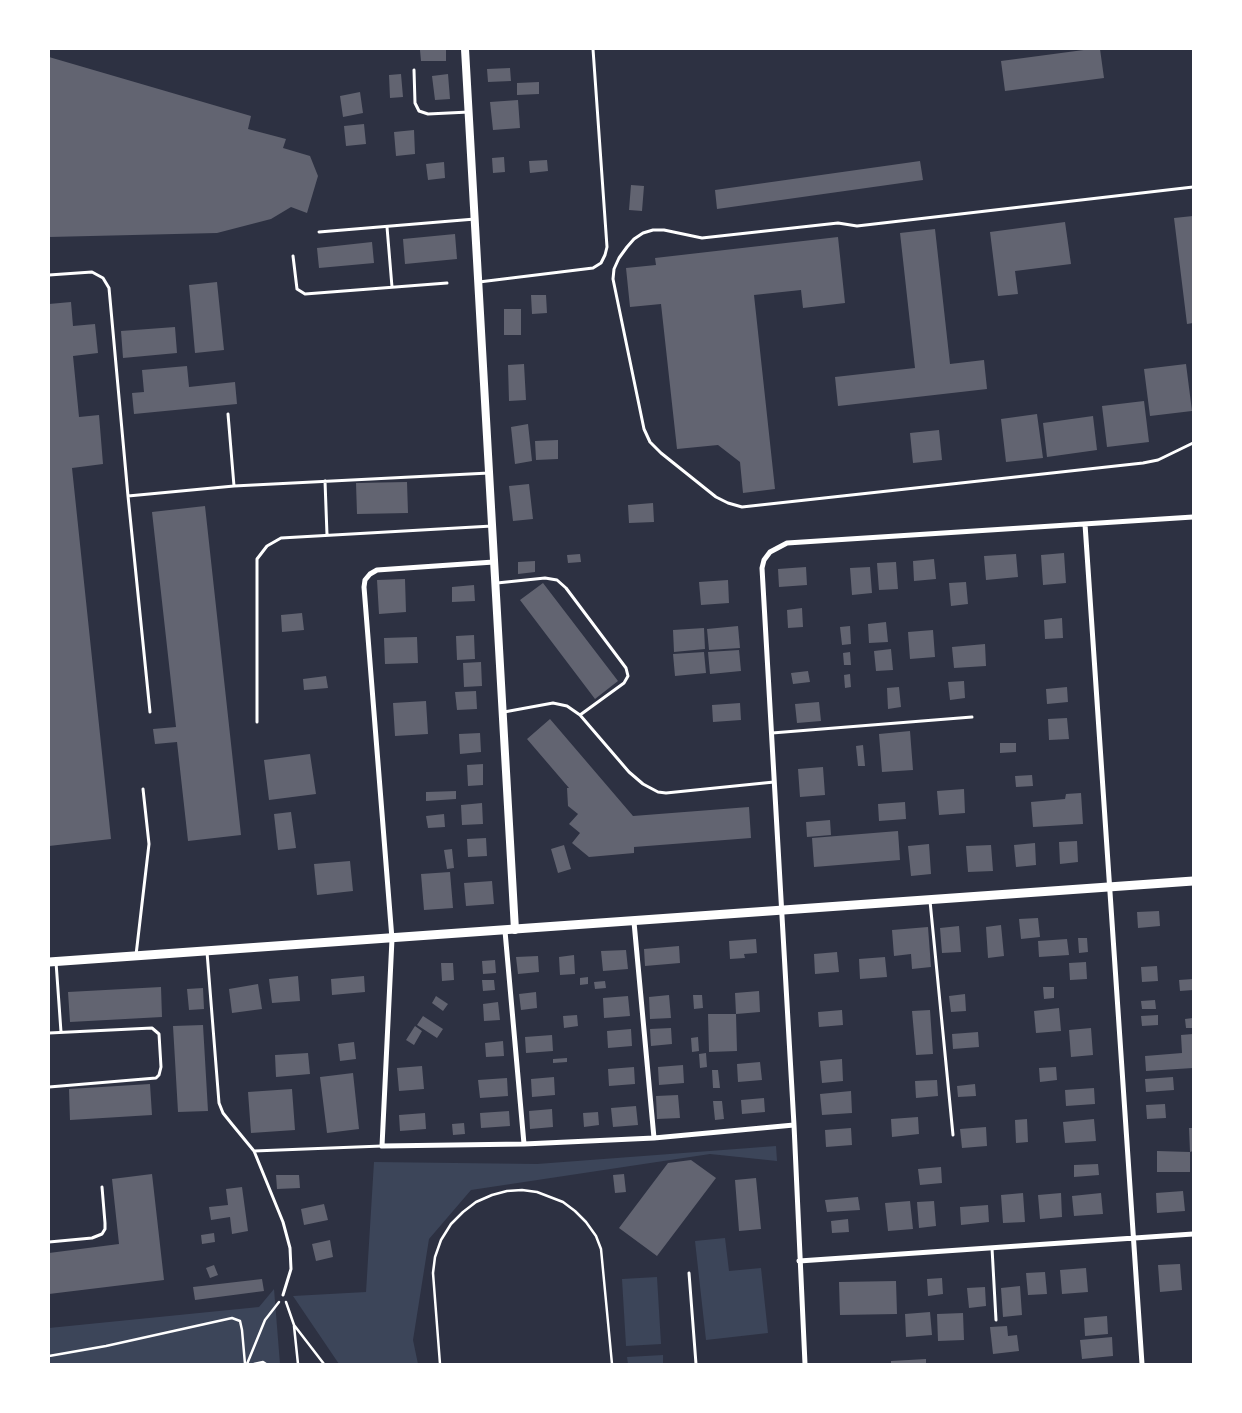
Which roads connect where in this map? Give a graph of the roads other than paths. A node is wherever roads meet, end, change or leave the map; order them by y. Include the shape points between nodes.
1 (465, 49) edge
2 (593, 49) edge
3 (414, 70) dead end
4 (469, 112) junction
5 (1193, 187) edge
6 (475, 219) junction
7 (387, 227) junction
8 (319, 232) dead end
9 (293, 256) dead end
10 (49, 275) edge
11 (479, 282) junction
12 (447, 283) dead end
13 (392, 287) junction
14 (228, 414) dead end
15 (1193, 443) edge
16 (489, 473) junction
17 (325, 481) junction
18 (234, 486) junction
19 (128, 496) junction
20 (1193, 517) edge
21 (1085, 524) junction
22 (492, 526) junction
23 (328, 535) junction
24 (494, 562) junction
25 (496, 583) junction
26 (150, 712) dead end
27 (502, 712) junction
28 (580, 715) junction
29 (972, 717) dead end
30 (257, 722) dead end
31 (771, 733) junction
32 (774, 782) junction
33 (144, 789) dead end
34 (1193, 881) edge
35 (1110, 887) junction
36 (930, 900) junction
37 (781, 911) junction
38 (634, 922) junction
39 (515, 930) junction
40 (505, 931) junction
41 (392, 939) junction
42 (207, 951) junction
43 (136, 955) junction
44 (52, 962) edge
45 (61, 1032) junction
46 (49, 1033) edge
47 (49, 1087) edge
48 (794, 1124) junction
49 (953, 1135) dead end
50 (654, 1138) junction
51 (524, 1144) junction
52 (382, 1146) junction
53 (254, 1151) junction
54 (102, 1187) dead end
55 (1193, 1234) edge
56 (1134, 1238) junction
57 (49, 1242) edge
58 (992, 1248) junction
59 (799, 1261) junction
60 (689, 1273) dead end
61 (284, 1296) road end
62 (996, 1320) dead end
63 (696, 1364) edge
64 (804, 1364) edge
65 (1142, 1364) edge

1 - 4 street
2 - 11 lane via 605,255 593,268
3 - 4 lane via 415,103 419,112
4 - 6 street
5 - 15 lane via 857,226 838,223 702,238 653,230 643,233 627,247 614,269 613,279 644,430 650,442 709,492 742,507 1143,463 1158,460
6 - 7 lane
6 - 11 street
7 - 8 lane
7 - 13 lane
9 - 13 lane via 295,284 301,292 312,294
10 - 19 lane via 92,272 103,278 109,288
11 - 16 street
12 - 13 lane
14 - 18 lane
16 - 17 lane
16 - 22 street
17 - 18 lane
17 - 23 lane
18 - 19 lane
19 - 26 lane
20 - 21 street
21 - 31 street via 787,543 770,552 762,568
21 - 35 street
22 - 23 lane
22 - 24 street
23 - 30 lane via 281,538 267,546 257,559
24 - 25 street
24 - 41 street via 384,569 370,574 364,587
25 - 27 street
25 - 28 lane via 545,578 557,580 626,668 628,676 624,683
27 - 28 lane via 553,703 567,706
27 - 39 street
28 - 32 lane via 629,772 658,792 666,794
29 - 31 lane
31 - 32 street
32 - 37 street
33 - 43 lane via 149,844
34 - 35 main road
35 - 36 main road
35 - 56 street
36 - 37 main road
36 - 49 lane
37 - 38 main road
37 - 48 street
38 - 39 main road
38 - 50 street
39 - 40 main road
40 - 41 main road
40 - 51 street
41 - 42 main road
41 - 52 street
42 - 43 main road
42 - 53 lane via 219,1103 231,1124
43 - 44 main road
44 - 45 lane
45 - 46 lane
45 - 47 lane via 152,1028 159,1034 161,1071 156,1078
48 - 50 street
48 - 59 street
50 - 51 street
51 - 52 street
52 - 53 lane
53 - 61 lane via 290,1248 291,1268
54 - 57 lane via 105,1229 102,1234
55 - 56 street
56 - 58 street
56 - 65 street
58 - 59 street
58 - 62 lane
59 - 64 street
60 - 63 lane

